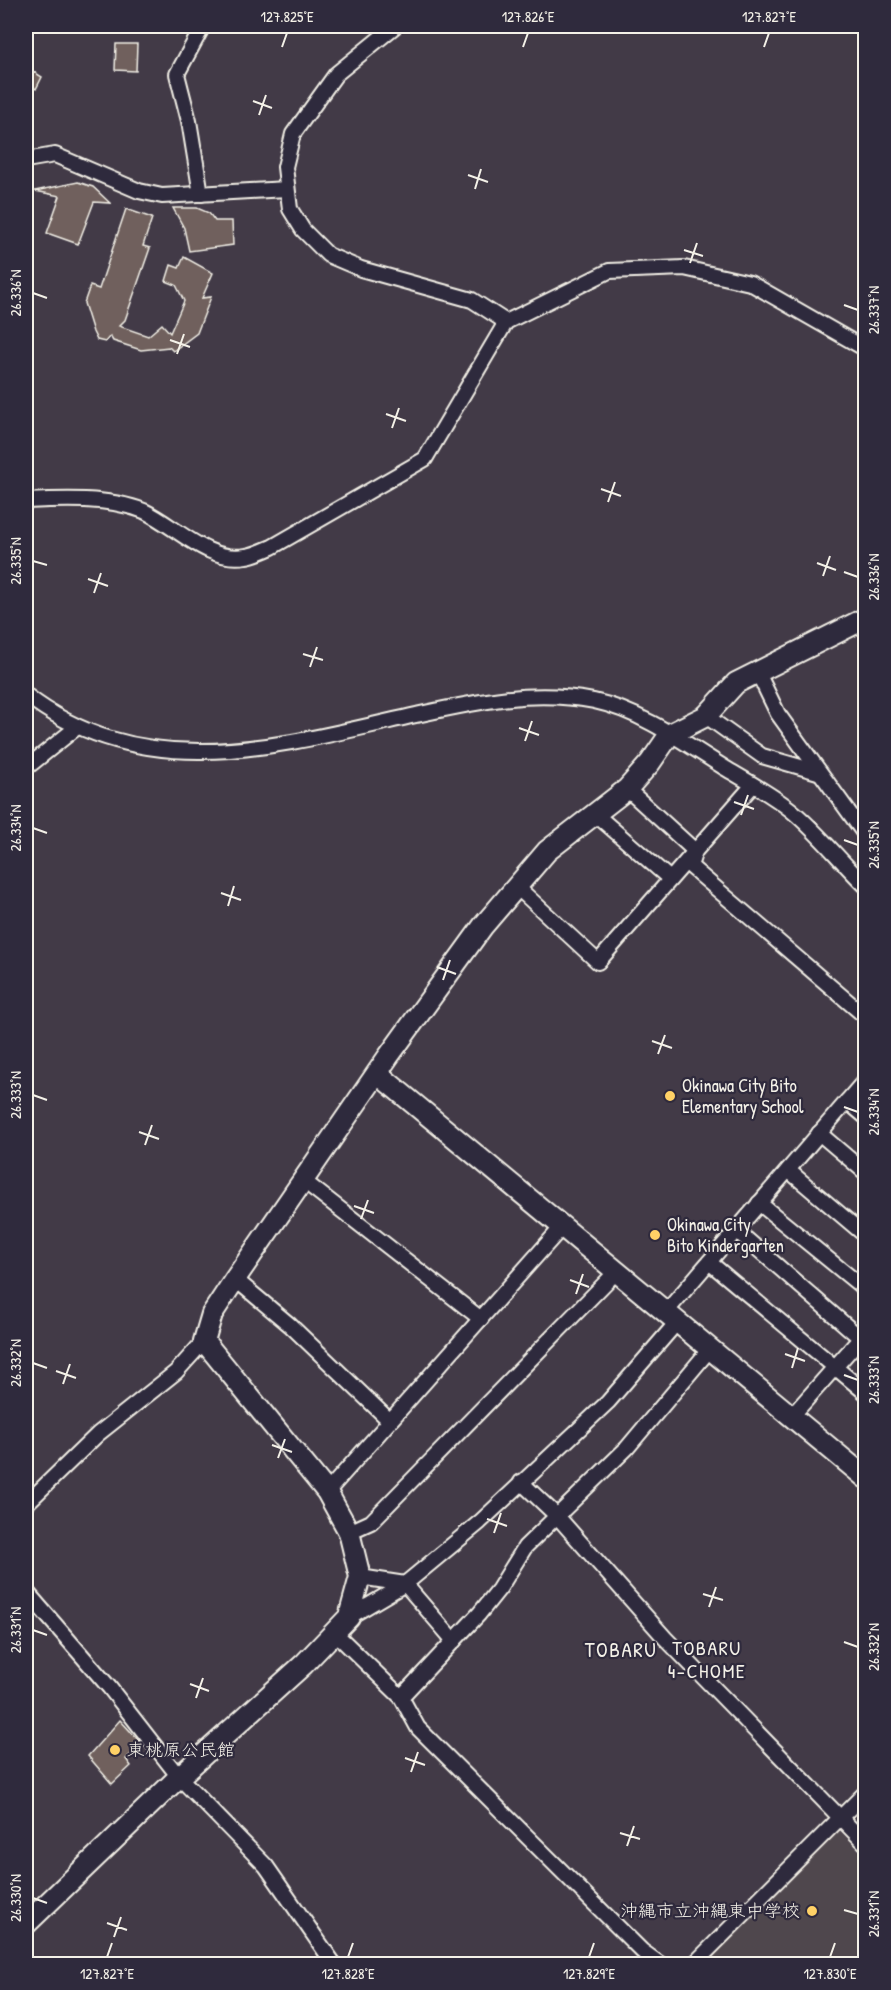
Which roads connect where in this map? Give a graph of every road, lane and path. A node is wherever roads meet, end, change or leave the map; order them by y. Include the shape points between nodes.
1 (203, 26) edge
2 (395, 26) edge
3 (26, 160) edge
4 (286, 189) junction
5 (201, 194) junction
6 (506, 322) junction
7 (866, 345) edge
8 (26, 501) edge
9 (866, 618) edge
10 (758, 673) junction
11 (26, 695) edge
12 (706, 716) junction
13 (76, 728) junction
14 (670, 734) junction
15 (26, 768) edge
16 (818, 772) junction
17 (753, 785) junction
18 (627, 789) junction
19 (594, 813) junction
20 (866, 836) edge
21 (695, 851) junction
22 (670, 879) junction
23 (516, 886) junction
24 (866, 886) edge
25 (866, 1017) edge
26 (378, 1074) junction
27 (866, 1079) edge
28 (847, 1101) junction
29 (866, 1117) edge
30 (819, 1133) junction
31 (788, 1170) junction
32 (866, 1173) edge
33 (304, 1180) junction
34 (759, 1203) junction
35 (562, 1227) junction
36 (736, 1230) junction
37 (866, 1236) edge
38 (709, 1262) junction
39 (617, 1271) junction
40 (235, 1279) junction
41 (866, 1290) edge
42 (672, 1316) junction
43 (481, 1319) junction
44 (864, 1338) edge
45 (204, 1341) junction
46 (710, 1349) junction
47 (836, 1366) junction
48 (866, 1393) edge
49 (791, 1417) junction
50 (390, 1422) junction
51 (866, 1478) edge
52 (521, 1482) junction
53 (327, 1492) junction
54 (26, 1504) edge
55 (556, 1516) junction
56 (349, 1532) junction
57 (360, 1577) junction
58 (405, 1584) junction
59 (26, 1591) edge
60 (349, 1617) junction
61 (335, 1633) junction
62 (454, 1641) junction
63 (401, 1697) junction
64 (179, 1777) junction
65 (866, 1792) edge
66 (840, 1818) junction
67 (866, 1844) edge
68 (26, 1924) edge
69 (334, 1965) edge
70 (660, 1965) edge
71 (694, 1965) edge

1 - 5 street via 177,74
2 - 4 street via 336,74 292,134 285,167
3 - 5 street via 55,155 139,191 162,196
4 - 5 street
4 - 6 street via 290,209 303,230 328,255 472,300
6 - 7 street via 609,271 684,268 750,283 862,347
6 - 8 street via 425,459 272,547 247,556 224,556 143,511 88,501
9 - 10 street
10 - 12 street via 736,683
10 - 16 street via 778,714
11 - 13 street
12 - 14 street
12 - 16 street via 762,756
13 - 14 street via 164,750 206,752 287,743 480,700 532,695 595,702
13 - 15 street
14 - 17 street
14 - 18 street
16 - 20 street
17 - 21 street
17 - 24 street via 792,811
18 - 19 street
18 - 21 street
19 - 22 street
19 - 23 street via 547,851
21 - 22 street
21 - 25 street via 690,866
22 - 23 street via 598,962
23 - 26 street
26 - 33 street
26 - 35 street
27 - 28 street
28 - 29 street
28 - 30 street
30 - 31 street
30 - 32 street
31 - 34 street
31 - 37 street
33 - 40 street
33 - 43 street
34 - 36 street
34 - 41 street
35 - 39 street
35 - 43 street
36 - 38 street
36 - 44 street
38 - 42 street
38 - 47 street
39 - 42 street
39 - 56 street via 371,1522
40 - 45 street via 212,1314
40 - 50 street via 290,1325
42 - 46 street
42 - 52 street via 608,1402
43 - 50 street
44 - 47 street
45 - 53 street
45 - 54 street via 176,1372 98,1434
46 - 49 street
46 - 55 street via 627,1448
47 - 48 street
47 - 49 street
49 - 51 street
50 - 53 street
52 - 55 street
52 - 58 street
53 - 56 street
55 - 62 street via 525,1547 499,1589
55 - 66 street via 665,1638
56 - 57 street
57 - 58 street
57 - 60 street
58 - 60 street
58 - 62 street
59 - 64 street via 109,1687
60 - 61 street
61 - 63 street
61 - 64 street
62 - 63 street
63 - 70 street via 418,1728
64 - 68 street
64 - 69 street via 266,1866
65 - 66 street
66 - 67 street
66 - 71 street

